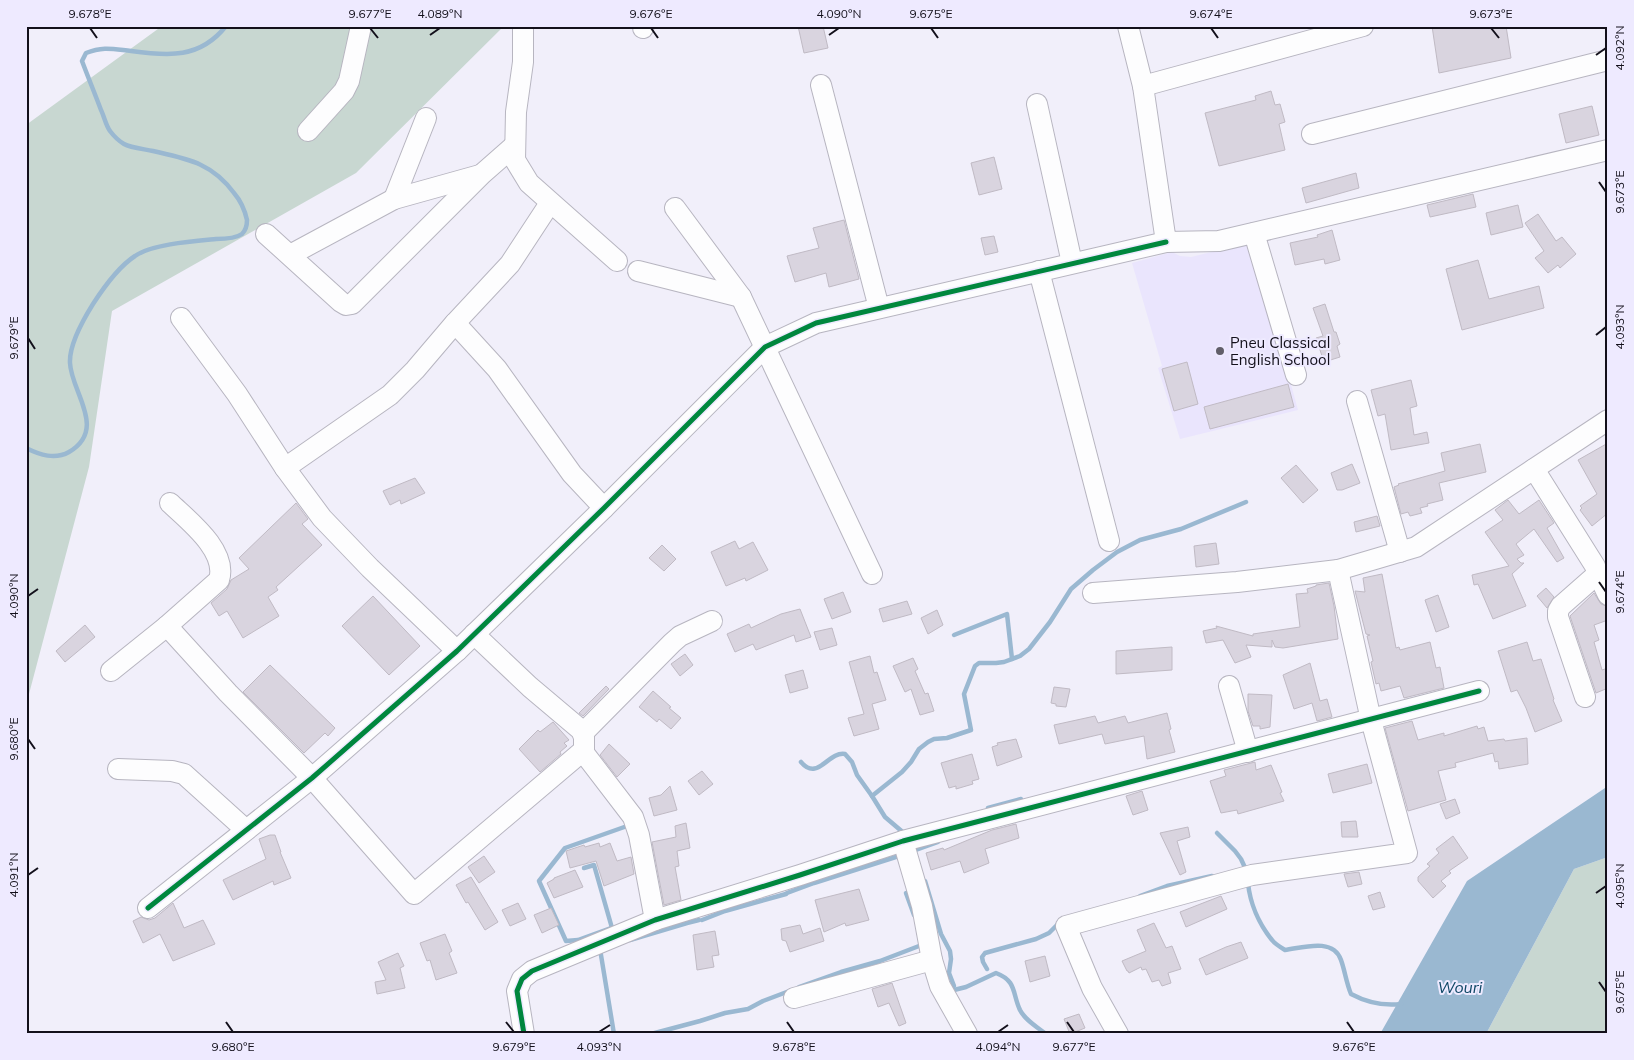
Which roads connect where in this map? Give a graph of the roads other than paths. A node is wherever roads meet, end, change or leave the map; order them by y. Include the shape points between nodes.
1 (362, 26) edge
2 (523, 26) edge
3 (1128, 26) edge
4 (1363, 26) edge
5 (1296, 35) edge
6 (1608, 60) edge
7 (821, 85) dead end
8 (1144, 86) junction
9 (1037, 104) dead end
10 (426, 118) dead end
11 (308, 131) dead end
12 (1312, 134) dead end
13 (515, 145) junction
14 (1608, 150) edge
15 (482, 174) junction
16 (394, 199) junction
17 (550, 203) junction
18 (675, 208) dead end
19 (266, 234) dead end
20 (1254, 234) junction
21 (1166, 242) junction
22 (290, 255) junction
23 (617, 261) dead end
24 (1072, 264) junction
25 (638, 271) dead end
26 (1039, 271) junction
27 (741, 297) junction
28 (879, 308) junction
29 (181, 318) dead end
30 (455, 323) junction
31 (765, 347) junction
32 (1296, 375) dead end
33 (1356, 400) dead end
34 (1608, 420) edge
35 (284, 468) junction
36 (1534, 469) junction
37 (170, 503) dead end
38 (604, 508) junction
39 (1109, 541) dead end
40 (1400, 552) junction
41 (1338, 570) junction
42 (1597, 572) junction
43 (872, 574) dead end
44 (1093, 593) dead end
45 (1608, 595) edge
46 (712, 621) dead end
47 (167, 626) junction
48 (474, 634) junction
49 (457, 651) junction
50 (111, 671) dead end
51 (1229, 686) dead end
52 (1479, 691) dead end
53 (1585, 697) dead end
54 (1371, 720) junction
55 (583, 742) junction
56 (1248, 752) junction
57 (118, 769) dead end
58 (312, 778) junction
59 (246, 830) junction
60 (902, 841) junction
61 (148, 908) dead end
62 (655, 920) junction
63 (932, 960) junction
64 (794, 998) dead end
65 (524, 1034) edge
66 (967, 1034) edge
67 (1118, 1034) edge

1 - 11 street via 349,81
2 - 13 street
3 - 8 street
4 - 5 street
5 - 8 street
6 - 12 street
7 - 28 street
8 - 21 street
9 - 24 street
10 - 16 street
13 - 15 street
13 - 17 street via 515,160 529,183
14 - 20 street
15 - 16 street
15 - 22 street via 352,304 341,302
16 - 22 street
17 - 23 street
17 - 30 street via 510,264
18 - 27 street
19 - 22 street
20 - 21 street via 1219,241
20 - 32 street
21 - 24 street
24 - 26 street
25 - 27 street
26 - 28 street
26 - 39 street
27 - 31 street
28 - 31 street via 816,323
29 - 35 street via 237,394
30 - 35 street via 390,395
30 - 38 street via 497,369 572,474
31 - 38 street
31 - 43 street
33 - 40 street
34 - 36 street
35 - 49 street via 322,518
36 - 40 street via 1416,547
36 - 42 street
37 - 47 street via 201,532 214,549 222,570 220,580
38 - 48 street
40 - 41 street
41 - 44 street via 1237,582
41 - 54 street
42 - 45 street
42 - 53 street via 1558,611
46 - 55 street via 672,643
47 - 50 street
47 - 58 street
48 - 49 street
48 - 55 street via 582,730
49 - 58 street
51 - 56 street
52 - 54 street
54 - 56 street
54 - 67 street via 1407,853 1252,875 1066,926 1092,988
55 - 58 street via 414,894
55 - 62 street via 587,756 633,817
56 - 60 street
57 - 59 street via 184,774
58 - 59 street
59 - 61 street
60 - 62 street
60 - 63 street via 922,906
62 - 65 street via 532,971 522,979 517,990
63 - 64 street
63 - 66 street via 940,986

